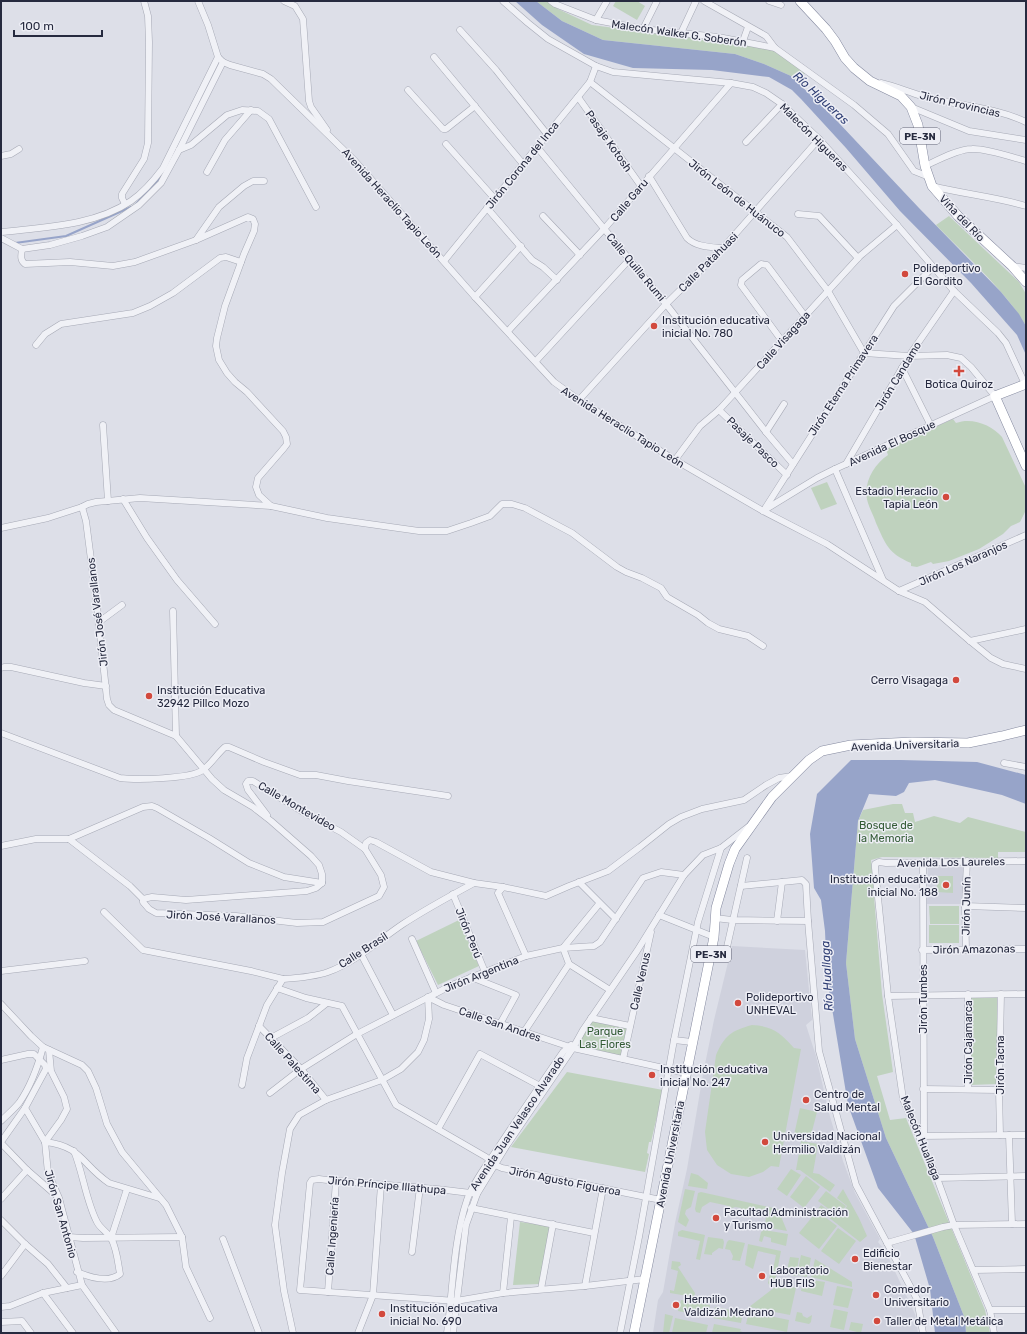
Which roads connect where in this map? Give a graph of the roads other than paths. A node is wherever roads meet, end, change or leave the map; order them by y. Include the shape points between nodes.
1 (144, 1) edge
2 (198, 1) edge
3 (284, 1) edge
4 (503, 1) edge
5 (551, 1) edge
6 (607, 1) edge
7 (657, 1) edge
8 (696, 1) edge
9 (704, 1) edge
10 (769, 1) edge
11 (800, 1) edge
12 (781, 5) dead end
13 (596, 20) junction
14 (748, 27) junction
15 (643, 29) junction
16 (460, 30) dead end
17 (681, 33) junction
18 (743, 41) junction
19 (775, 48) junction
20 (434, 57) dead end
21 (220, 60) junction
22 (596, 66) junction
23 (870, 81) junction
24 (590, 82) junction
25 (731, 83) junction
26 (408, 90) dead end
27 (578, 97) junction
28 (782, 104) junction
29 (475, 106) junction
30 (911, 107) junction
31 (251, 110) junction
32 (1026, 122) edge
33 (547, 134) junction
34 (820, 139) junction
35 (334, 140) junction
36 (1026, 140) edge
37 (746, 142) dead end
38 (446, 144) dead end
39 (537, 147) junction
40 (674, 148) junction
41 (19, 149) dead end
42 (179, 150) junction
43 (1, 156) edge
44 (1026, 161) edge
45 (523, 164) junction
46 (925, 166) junction
47 (208, 172) dead end
48 (649, 176) junction
49 (929, 177) junction
50 (264, 181) dead end
51 (641, 186) junction
52 (932, 186) junction
53 (494, 198) junction
54 (124, 204) junction
55 (1026, 206) edge
56 (316, 207) dead end
57 (487, 208) junction
58 (757, 212) junction
59 (798, 214) dead end
60 (543, 216) dead end
61 (897, 225) junction
62 (604, 229) junction
63 (1, 232) edge
64 (1, 238) edge
65 (196, 240) junction
66 (521, 246) junction
67 (723, 248) junction
68 (22, 249) junction
69 (580, 255) junction
70 (858, 258) junction
71 (444, 260) junction
72 (629, 260) junction
73 (241, 262) junction
74 (1012, 266) junction
75 (933, 267) junction
76 (1026, 268) edge
77 (557, 280) junction
78 (1026, 282) edge
79 (828, 290) junction
80 (954, 291) junction
81 (475, 297) junction
82 (666, 304) junction
83 (805, 316) junction
84 (508, 331) junction
85 (782, 341) junction
86 (36, 345) dead end
87 (864, 353) junction
88 (910, 356) junction
89 (536, 362) junction
90 (902, 368) junction
91 (1026, 384) edge
92 (735, 392) junction
93 (995, 396) junction
94 (578, 400) junction
95 (784, 404) dead end
96 (719, 410) junction
97 (103, 425) dead end
98 (931, 426) junction
99 (766, 432) junction
100 (675, 460) junction
101 (793, 464) junction
102 (846, 464) junction
103 (1026, 466) edge
104 (835, 469) junction
105 (787, 475) junction
106 (123, 499) junction
107 (108, 501) junction
108 (271, 506) junction
109 (82, 507) junction
110 (763, 511) junction
111 (1, 528) edge
112 (1026, 535) edge
113 (884, 581) junction
114 (899, 591) junction
115 (122, 605) dead end
116 (173, 611) dead end
117 (99, 622) junction
118 (216, 624) dead end
119 (1026, 629) edge
120 (970, 642) junction
121 (764, 646) dead end
122 (1, 668) edge
123 (1026, 669) edge
124 (106, 686) junction
125 (1026, 730) edge
126 (1, 733) edge
127 (176, 736) junction
128 (1004, 763) dead end
129 (1026, 767) edge
130 (205, 770) junction
131 (792, 776) junction
132 (448, 796) dead end
133 (271, 821) junction
134 (751, 825) junction
135 (69, 839) junction
136 (1, 846) edge
137 (721, 848) junction
138 (364, 849) junction
139 (747, 858) dead end
140 (1026, 861) edge
141 (967, 862) junction
142 (876, 863) joint
143 (923, 863) junction
144 (684, 875) junction
145 (579, 882) junction
146 (782, 882) junction
147 (322, 883) junction
148 (474, 883) junction
149 (741, 886) junction
150 (503, 887) junction
151 (453, 894) junction
152 (143, 899) junction
153 (599, 904) junction
154 (965, 906) junction
155 (1026, 908) edge
156 (104, 912) dead end
157 (659, 915) junction
158 (715, 918) junction
159 (616, 919) junction
160 (732, 920) junction
161 (777, 921) junction
162 (808, 921) junction
163 (652, 927) junction
164 (697, 930) junction
165 (714, 937) junction
166 (412, 939) dead end
167 (563, 948) junction
168 (726, 948) dead end
169 (1026, 949) edge
170 (922, 950) junction
171 (966, 950) junction
172 (361, 954) junction
173 (526, 956) junction
174 (85, 961) dead end
175 (569, 964) junction
176 (1, 971) edge
177 (485, 972) junction
178 (471, 977) junction
179 (283, 979) junction
180 (277, 988) junction
181 (610, 990) junction
182 (436, 993) junction
183 (968, 994) junction
184 (1001, 994) junction
185 (1026, 994) edge
186 (923, 995) junction
187 (888, 996) junction
188 (428, 997) junction
189 (327, 1003) junction
190 (1, 1004) edge
191 (393, 1015) junction
192 (591, 1018) junction
193 (500, 1024) junction
194 (259, 1026) junction
195 (630, 1026) junction
196 (524, 1032) junction
197 (357, 1034) junction
198 (271, 1038) junction
199 (674, 1040) junction
200 (692, 1042) junction
201 (46, 1048) junction
202 (571, 1048) junction
203 (1, 1060) edge
204 (40, 1060) junction
205 (623, 1060) junction
206 (301, 1069) junction
207 (669, 1069) junction
208 (686, 1073) junction
209 (382, 1080) junction
210 (242, 1086) dead end
211 (540, 1086) junction
212 (923, 1089) junction
213 (968, 1090) junction
214 (999, 1090) junction
215 (270, 1093) dead end
216 (326, 1100) junction
217 (25, 1108) junction
218 (1, 1121) edge
219 (438, 1129) junction
220 (1000, 1135) junction
221 (1009, 1135) junction
222 (1026, 1135) edge
223 (921, 1136) junction
224 (1, 1142) edge
225 (45, 1142) junction
226 (74, 1151) junction
227 (492, 1163) junction
228 (27, 1170) junction
229 (1011, 1176) junction
230 (1026, 1176) edge
231 (937, 1178) junction
232 (336, 1181) junction
233 (381, 1185) junction
234 (420, 1187) junction
235 (603, 1188) junction
236 (127, 1189) junction
237 (470, 1193) junction
238 (477, 1194) junction
239 (646, 1197) junction
240 (59, 1198) junction
241 (1, 1199) edge
242 (161, 1199) junction
243 (661, 1200) junction
244 (471, 1208) junction
245 (512, 1217) junction
246 (1, 1220) edge
247 (553, 1224) junction
248 (1012, 1224) junction
249 (1026, 1224) edge
250 (954, 1225) junction
251 (594, 1233) junction
252 (69, 1237) junction
253 (182, 1237) junction
254 (111, 1238) junction
255 (223, 1239) dead end
256 (887, 1243) junction
257 (25, 1244) junction
258 (412, 1252) dead end
259 (974, 1270) junction
260 (1026, 1270) edge
261 (78, 1272) junction
262 (1, 1276) edge
263 (644, 1280) junction
264 (631, 1281) junction
265 (82, 1285) junction
266 (585, 1286) junction
267 (67, 1288) junction
268 (541, 1289) junction
269 (328, 1292) junction
270 (43, 1293) junction
271 (503, 1293) junction
272 (373, 1295) junction
273 (454, 1301) junction
274 (1, 1307) edge
275 (990, 1310) junction
276 (1026, 1310) edge
277 (210, 1318) dead end
278 (1, 1322) edge
279 (30, 1333) edge
280 (73, 1333) edge
281 (116, 1333) edge
282 (259, 1333) edge
283 (293, 1333) edge
284 (358, 1333) edge
285 (447, 1333) edge
286 (453, 1333) edge
287 (620, 1333) edge
288 (634, 1333) edge
289 (923, 1333) edge
290 (994, 1333) edge

1 - 54 street via 148,16 149,42 148,143 144,159 122,194
2 - 21 street
3 - 35 street via 294,6 303,19 309,101
4 - 22 street, Malecón Higueras via 548,39
5 - 13 street, Malecón Walker G. Soberón
6 - 13 street
7 - 15 street
8 - 17 street
9 - 14 street
10 - 12 street
11 - 23 highway, Viña del Río / PE-3N via 826,28 844,58
13 - 15 street, Malecón Walker G. Soberón
14 - 18 street
14 - 19 street via 767,37
15 - 17 street, Malecón Walker G. Soberón
16 - 33 street
17 - 18 street, Malecón Walker G. Soberón
18 - 19 street, Malecón Walker G. Soberón
19 - 49 street, Malecón Walker G. Soberón via 854,105 888,134 914,171
20 - 29 street
21 - 35 street, Avenida Heraclio Tapio León via 271,78
21 - 42 street
21 - 54 street via 163,168 151,183
22 - 24 street, Jirón Corona del Inca
22 - 25 street, Malecón Higueras via 613,72
23 - 30 highway, Viña del Río / PE-3N via 901,96
23 - 32 street, Jirón Provincias via 895,86 922,96 987,109
24 - 27 street, Jirón Corona del Inca
24 - 40 street, Jirón León de Huánuco
25 - 28 street, Malecón Higueras via 753,87
25 - 40 street, Calle Garu
26 - 29 street via 443,129
27 - 33 street, Jirón Corona del Inca
27 - 51 street, Pasaje Kotosh
28 - 34 street, Malecón Higueras
28 - 37 street
29 - 45 street
30 - 36 street via 969,131
30 - 46 highway, Viña del Río / PE-3N via 918,125
31 - 42 street via 227,115 191,145
31 - 47 street via 225,140
31 - 56 street via 258,111 269,119
33 - 39 street, Jirón Corona del Inca
34 - 58 street, Calle Patahuasi
34 - 61 street, Malecón Higueras
35 - 71 street, Avenida Heraclio Tapio León
38 - 53 street
39 - 45 street, Jirón Corona del Inca
39 - 62 street, Calle Quilla Rumi
40 - 48 street, Calle Garu
40 - 58 street, Jirón León de Huánuco
41 - 43 street
42 - 68 street via 161,183 152,193 107,227 50,245
44 - 46 street via 971,149
45 - 53 street, Jirón Corona del Inca
46 - 49 highway, Viña del Río / PE-3N
48 - 51 street, Calle Garu
48 - 67 street via 691,242
49 - 52 highway, Viña del Río / PE-3N
50 - 65 street via 253,181 229,198 219,207
51 - 62 street, Calle Garu
52 - 55 street
52 - 74 highway, Viña del Río / PE-3N via 958,216
53 - 57 street, Jirón Corona del Inca
54 - 63 street via 104,215 76,223
57 - 66 street
57 - 71 street, Jirón Corona del Inca
58 - 67 street, Calle Patahuasi
58 - 79 street, Jirón León de Huánuco via 787,237
59 - 70 street via 819,216
60 - 69 street
61 - 70 street, Calle Visagaga
61 - 75 street, Malecón Higueras
62 - 69 street, Calle Garu
62 - 72 street, Calle Quilla Rumi
64 - 68 street
65 - 68 street via 135,262 113,266 70,262 26,264 22,261
65 - 73 street via 250,217 255,224 254,231
66 - 77 street via 532,260
66 - 81 street
67 - 82 street, Calle Patahuasi
69 - 77 street, Calle Garu
70 - 79 street, Calle Visagaga
71 - 81 street, Avenida Heraclio Tapio León
72 - 82 street, Calle Quilla Rumi
72 - 89 street
73 - 86 street via 226,257 220,258 173,293 150,306 133,313 61,324
73 - 108 street via 225,306 216,346 219,360 227,373 286,437 287,444 258,478 256,486 259,495
74 - 76 street
74 - 78 highway, PE-3N
75 - 80 street, Malecón Higueras
75 - 87 street, Jirón Eterna Primavera via 894,306
77 - 84 street, Calle Garu
79 - 83 street, Calle Visagaga
79 - 87 street, Jirón León de Huánuco
80 - 88 street, Jirón Candamo
80 - 91 street, Malecón Higueras via 1006,343
81 - 84 street, Avenida Heraclio Tapio León
82 - 92 street, Calle Quilla Rumi
82 - 94 street, Calle Patahuasi
83 - 85 street, Calle Visagaga
83 - 85 street via 767,265 761,264 742,280 741,285
84 - 89 street, Avenida Heraclio Tapio León
85 - 92 street, Calle Visagaga
87 - 88 street
87 - 101 street, Jirón Eterna Primavera
88 - 90 street, Jirón Candamo
88 - 93 street via 947,355 961,358
89 - 94 street, Avenida Heraclio Tapio León via 554,382
90 - 98 street
90 - 102 street, Jirón Candamo
91 - 93 highway, Avenida El Bosque
92 - 96 street, Calle Visagaga
92 - 99 street, Calle Quilla Rumi
93 - 98 street, Avenida El Bosque
93 - 103 highway
94 - 100 street, Avenida Heraclio Tapio León
95 - 99 street
96 - 100 street, Calle Visagaga via 700,426
96 - 105 street, Pasaje Pasco
97 - 107 street
98 - 102 street, Avenida El Bosque
99 - 101 street, Calle Quilla Rumi
100 - 110 street, Avenida Heraclio Tapio León
101 - 105 street, Jirón Eterna Primavera
102 - 104 street, Avenida El Bosque
104 - 110 street, Avenida El Bosque
104 - 113 street
105 - 110 street, Jirón Eterna Primavera
106 - 107 street
106 - 108 street
106 - 118 street via 177,580
107 - 109 street
108 - 121 street via 327,518 418,532 447,531 490,516 502,504 512,504 525,508 572,533 617,567 661,588 667,597 708,623 748,636
109 - 111 street via 48,518
109 - 117 street, Jirón José Varallanos
110 - 113 street, Avenida Heraclio Tapio León via 827,544
112 - 114 street, Jirón Los Naranjos
113 - 114 street, Avenida Heraclio Tapio León
114 - 120 street, Avenida Heraclio Tapio León via 925,602
115 - 117 street
116 - 127 street
117 - 124 street, Jirón José Varallanos
119 - 120 street
120 - 123 street, Avenida Heraclio Tapio León via 1003,664
122 - 124 street
124 - 127 street, Jirón José Varallanos via 107,699 114,710
125 - 131 highway, Avenida Universitaria / PE-3N via 968,743 851,745 822,751
126 - 130 street via 120,778 181,776
127 - 130 street, Jirón José Varallanos
128 - 129 street
130 - 132 street via 218,754 229,747 300,775 316,775
130 - 133 street, Jirón José Varallanos via 224,790
131 - 134 highway, Avenida Universitaria / PE-3N
131 - 145 street via 779,778 744,800 702,809 681,817 608,871
133 - 138 street, Calle Montevideo via 248,790 248,781 253,781 341,832
133 - 147 street, Jirón José Varallanos via 319,865
134 - 137 street, Avenida Juan Velasco Alvarado
134 - 158 highway, Avenida Universitaria / PE-3N via 735,848
135 - 136 street via 36,839
135 - 147 street via 143,807 152,806 249,863 284,876
135 - 152 street
137 - 144 street, Avenida Juan Velasco Alvarado via 704,855
137 - 164 street, Avenida Universitaria
138 - 148 street via 370,840 431,872
138 - 152 street, Jirón José Varallanos via 381,875 384,887 379,896 323,922 297,923 236,916 156,913 149,909
139 - 149 street
140 - 141 street, Avenida Los Laureles
141 - 143 street, Avenida Los Laureles
141 - 154 street, Jirón Junín
142 - 143 street, Avenida Los Laureles
142 - 187 street, Malecón Huallaga
143 - 170 street, Jirón Tumbes
144 - 157 street, Avenida Juan Velasco Alvarado
144 - 159 street, Jirón Argentina via 661,872 645,877
145 - 150 street via 546,896
145 - 153 street
146 - 149 street
146 - 161 street
146 - 162 street via 804,881
147 - 152 street, Jirón José Varallanos via 307,891 186,900 152,897
148 - 150 street
148 - 151 street, Calle Brasil
149 - 160 street
150 - 173 street via 498,893
151 - 172 street, Calle Brasil via 403,924
151 - 177 street, Jirón Perú
153 - 159 street
153 - 167 street
154 - 155 street
154 - 171 street, Jirón Junín
156 - 179 street via 143,950
157 - 163 street, Avenida Juan Velasco Alvarado
157 - 164 street
158 - 160 street
158 - 165 highway, Avenida Universitaria / PE-3N
159 - 167 street, Jirón Argentina via 600,942 594,946
160 - 161 street
160 - 168 street
161 - 162 street
162 - 256 street via 819,1051 856,1185
163 - 181 street, Avenida Juan Velasco Alvarado
163 - 195 street, Calle Venus
164 - 165 street
164 - 199 street, Avenida Universitaria
165 - 200 highway, Avenida Universitaria / PE-3N
166 - 182 street
167 - 173 street, Jirón Argentina
167 - 175 street
169 - 171 street, Jirón Amazonas
170 - 171 street, Jirón Amazonas
170 - 186 street, Jirón Tumbes
172 - 179 street, Calle Brasil via 329,972
172 - 191 street
173 - 177 street, Jirón Argentina
174 - 176 street
175 - 181 street
175 - 196 street
177 - 178 street, Jirón Argentina
178 - 182 street, Jirón Argentina
178 - 193 street via 516,995
179 - 180 street
180 - 189 street
180 - 194 street
181 - 192 street, Avenida Juan Velasco Alvarado
182 - 188 street, Jirón Argentina
183 - 184 street
183 - 186 street
183 - 213 street, Jirón Cajamarca
184 - 185 street
184 - 214 street, Jirón Tacna
186 - 187 street
186 - 212 street, Jirón Tumbes
187 - 223 street, Malecón Huallaga via 904,1099
188 - 191 street, Jirón Argentina
188 - 193 street, Calle San Andres
188 - 209 street via 429,1019 418,1052 401,1070
189 - 197 street, Jirón Agusto Figueroa via 342,1006
189 - 198 street via 308,1018
190 - 201 street via 30,1036
191 - 197 street, Jirón Argentina
192 - 195 street
192 - 202 street, Avenida Juan Velasco Alvarado
193 - 196 street, Calle San Andres
194 - 198 street, Calle Palestima
194 - 210 street via 247,1058
195 - 205 street, Calle Venus
196 - 202 street, Calle San Andres
197 - 206 street, Jirón Argentina
197 - 209 street, Jirón Agusto Figueroa
198 - 206 street, Calle Palestima
199 - 200 street
199 - 207 street, Avenida Universitaria
200 - 208 highway, Avenida Universitaria / PE-3N
201 - 204 street
201 - 225 street via 51,1071 67,1109
201 - 242 street via 82,1065 88,1071 107,1124 122,1152
202 - 205 street, Calle San Andres
202 - 211 street, Avenida Juan Velasco Alvarado
202 - 227 street, Avenida Juan Velasco Alvarado
203 - 204 street via 34,1054
204 - 217 street via 46,1069
204 - 218 street via 18,1104
205 - 207 street, Calle San Andres
206 - 215 street, Jirón Argentina
206 - 216 street, Calle Palestima
207 - 208 street, Calle San Andres
207 - 239 street, Avenida Universitaria
208 - 243 highway, Avenida Universitaria / PE-3N
209 - 216 street
209 - 219 street, Jirón Agusto Figueroa via 396,1105
211 - 219 street via 480,1054
211 - 227 street, Avenida Juan Velasco Alvarado
212 - 213 street
212 - 223 street, Jirón Tumbes
213 - 214 street
214 - 220 street, Jirón Tacna
216 - 283 street via 298,1115 290,1129 282,1173 275,1225
217 - 224 street
217 - 225 street, Jirón San Antonio
219 - 227 street, Jirón Agusto Figueroa
220 - 221 street
220 - 223 street
221 - 222 street
221 - 229 street
223 - 231 street, Malecón Huallaga
224 - 228 street
225 - 226 street
225 - 240 street, Jirón San Antonio via 48,1173
226 - 236 street via 102,1178
226 - 254 street via 97,1222
227 - 235 street, Jirón Agusto Figueroa via 502,1168
227 - 237 street, Avenida Juan Velasco Alvarado
227 - 238 street, Avenida Juan Velasco Alvarado
228 - 240 street
228 - 241 street
229 - 230 street
229 - 231 street
229 - 248 street
231 - 250 street, Malecón Huallaga
232 - 233 street, Jirón Príncipe Illathupa
232 - 269 street, Calle Ingeniería
232 - 269 street, Jirón Príncipe Illathupa via 319,1179 310,1183 300,1290
233 - 234 street, Jirón Príncipe Illathupa
233 - 272 street
234 - 237 street, Jirón Príncipe Illathupa
234 - 258 street
235 - 239 street, Jirón Agusto Figueroa
235 - 251 street
236 - 242 street
236 - 254 street
237 - 238 street, Jirón Príncipe Illathupa
237 - 273 street, Avenida Juan Velasco Alvarado via 458,1236
238 - 244 street, Avenida Juan Velasco Alvarado
239 - 243 street, Jirón Agusto Figueroa
239 - 264 street, Avenida Universitaria
240 - 252 street, Jirón San Antonio
242 - 253 street
243 - 263 highway, Avenida Universitaria / PE-3N
244 - 245 street
244 - 273 street, Avenida Juan Velasco Alvarado
245 - 247 street
245 - 271 street
246 - 257 street
247 - 251 street
247 - 268 street
248 - 249 street
248 - 250 street
250 - 256 street
250 - 259 street, Malecón Huallaga
251 - 266 street
252 - 254 street
252 - 261 street, Jirón San Antonio
253 - 254 street
253 - 277 street via 186,1267
254 - 261 street via 120,1274 116,1278 106,1278 87,1276
255 - 282 street
256 - 289 street via 917,1299
257 - 262 street
257 - 267 street via 48,1264
259 - 260 street
259 - 275 street, Malecón Huallaga
261 - 265 street, Jirón San Antonio
263 - 264 street
263 - 288 highway, Avenida Universitaria / PE-3N
264 - 266 street
264 - 287 street, Avenida Universitaria
265 - 267 street
265 - 281 street, Jirón San Antonio
266 - 268 street
267 - 270 street
268 - 271 street
269 - 272 street
270 - 274 street
270 - 280 street
271 - 273 street
272 - 273 street
272 - 284 street
273 - 285 street, Avenida Juan Velasco Alvarado
273 - 286 street, Avenida Juan Velasco Alvarado
275 - 276 street
275 - 290 street, Malecón Huallaga
278 - 279 street via 22,1321

